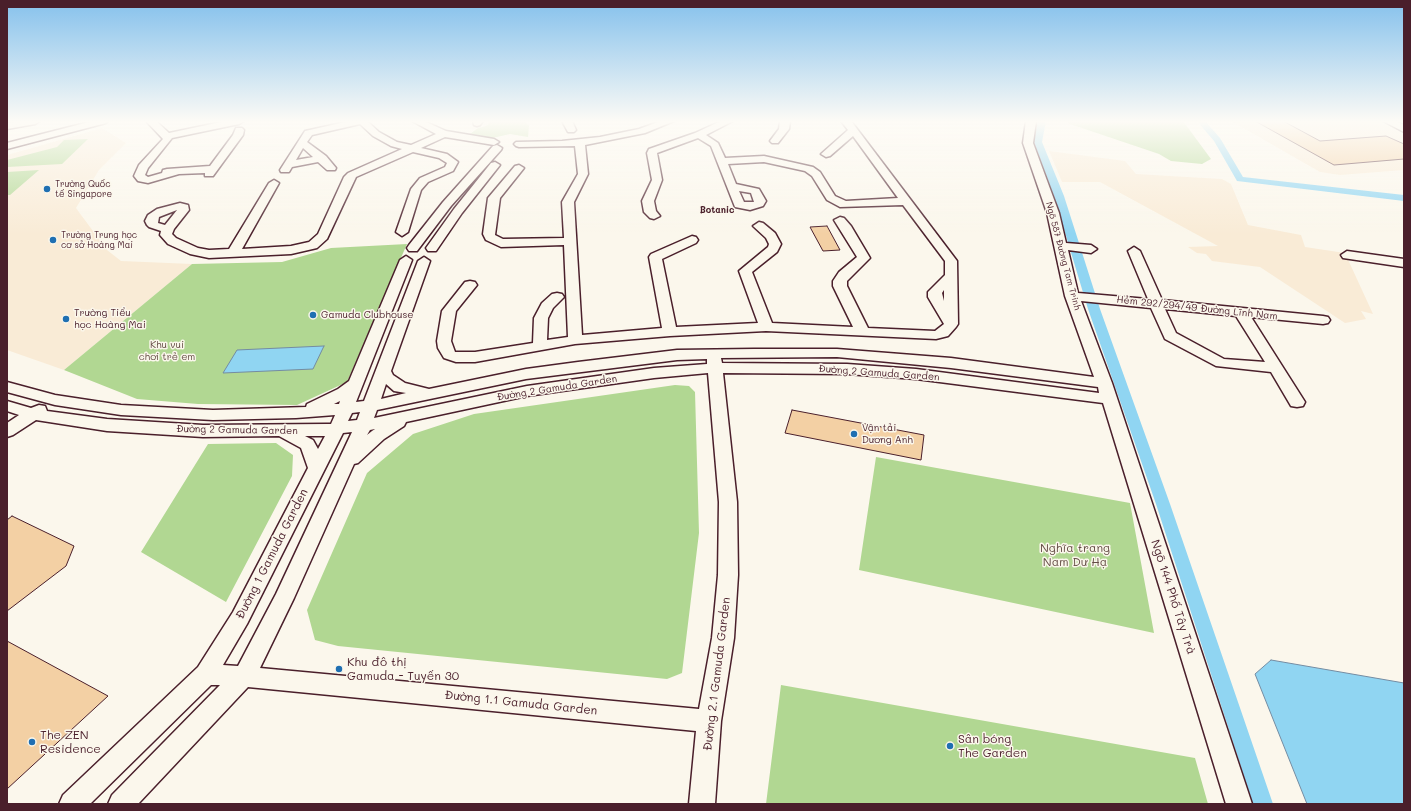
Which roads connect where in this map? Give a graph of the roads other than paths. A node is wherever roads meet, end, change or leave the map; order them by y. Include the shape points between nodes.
1 (150, 159) edge
2 (221, 159) edge
3 (292, 159) edge
4 (319, 159) edge
5 (323, 159) edge
6 (388, 159) edge
7 (448, 159) edge
8 (491, 159) edge
9 (495, 159) edge
10 (582, 159) edge
11 (653, 159) edge
12 (874, 159) edge
13 (1034, 159) edge
14 (722, 161) joint
15 (331, 168) dead end
16 (519, 168) dead end
17 (274, 183) dead end
18 (732, 186) dead end
19 (906, 201) junction
20 (442, 210) junction
21 (458, 211) junction
22 (654, 216) dead end
23 (840, 220) dead end
24 (759, 226) dead end
25 (168, 229) dead end
26 (402, 232) dead end
27 (692, 240) dead end
28 (570, 241) junction
29 (1065, 247) junction
30 (432, 248) junction
31 (1087, 249) dead end
32 (1134, 252) dead end
33 (232, 253) junction
34 (410, 254) junction
35 (1348, 255) dead end
36 (424, 261) junction
37 (1404, 263) edge
38 (470, 285) dead end
39 (1078, 296) junction
40 (557, 297) dead end
41 (1156, 304) junction
42 (1241, 312) junction
43 (1323, 320) dead end
44 (766, 327) junction
45 (862, 330) junction
46 (670, 332) junction
47 (575, 340) junction
48 (540, 346) junction
49 (715, 361) junction
50 (1276, 368) junction
51 (383, 371) junction
52 (1074, 379) junction
53 (358, 380) junction
54 (7, 387) edge
55 (1106, 391) junction
56 (435, 393) junction
57 (1079, 396) junction
58 (55, 400) junction
59 (1297, 402) dead end
60 (7, 406) edge
61 (370, 406) junction
62 (346, 410) junction
63 (34, 414) junction
64 (296, 414) junction
65 (411, 416) junction
66 (363, 425) junction
67 (338, 429) junction
68 (7, 431) edge
69 (283, 431) junction
70 (346, 466) junction
71 (317, 468) junction
72 (206, 674) junction
73 (244, 676) junction
74 (709, 721) junction
75 (72, 804) edge
76 (122, 804) edge
77 (702, 804) edge
78 (1239, 804) edge

1 - 2 street via 139,174 211,172
3 - 4 street via 287,167
5 - 15 street
6 - 33 street via 348,178 322,236 313,245 291,250
7 - 26 street via 454,162 449,169 424,180 416,189
8 - 20 street, Đường 1 Gamuda Garden
9 - 21 street
10 - 28 street via 584,170 568,202
11 - 22 street via 657,180 648,201 650,212
12 - 19 street
13 - 29 street, Ngõ 587 Đường Tam Trinh
14 - 18 street
14 - 19 street via 764,159 808,169 816,174 831,198 844,205
16 - 28 street via 494,198 490,237 501,243
17 - 33 street
19 - 45 street via 951,261 952,275 935,292 934,297 951,324 943,333 936,335
20 - 21 street
20 - 34 street, Đường 1 Gamuda Garden
21 - 30 street
23 - 45 street via 864,258 840,280 840,286
24 - 44 street via 771,236 775,244 773,249 746,271
25 - 33 street via 166,235 172,241 194,251 209,254
27 - 46 street via 655,257
28 - 47 street
29 - 31 street
29 - 39 street, Ngõ 587 Đường Tam Trinh
30 - 34 street via 427,247
30 - 36 street via 435,251 434,255
32 - 41 street
34 - 36 street via 411,262
34 - 53 street, Đường 1 Gamuda Garden
35 - 37 street
36 - 51 street
38 - 48 street via 449,312 444,341 449,355 475,358
39 - 41 street, Hẻm 292/294/49 Đường Lĩnh Nam
39 - 55 street, Ngõ 587 Đường Tam Trinh
40 - 48 street via 543,312
41 - 42 street, Hẻm 292/294/49 Đường Lĩnh Nam
41 - 50 street via 1170,336 1221,363
42 - 43 street, Hẻm 292/294/49 Đường Lĩnh Nam
42 - 50 street
44 - 45 street
44 - 46 street
46 - 47 street
47 - 48 street
49 - 52 street, Đường 2 Gamuda Garden via 837,353 951,363
49 - 56 street, Đường 2 Gamuda Garden via 658,357 526,374
49 - 57 street, Đường 2 Gamuda Garden via 916,374
49 - 65 street, Đường 2 Gamuda Garden via 654,373 535,390
49 - 74 street, Đường 2.1 Gamuda Garden via 728,502 728,575 723,638
50 - 59 street
51 - 56 street via 387,378 400,387
51 - 61 street
52 - 55 street, Đường 2 Gamuda Garden
52 - 57 street
53 - 62 street, Đường 1 Gamuda Garden
53 - 64 street via 352,388 334,399
54 - 58 street, Đường 2 Gamuda Garden
55 - 57 street, Đường 2 Gamuda Garden
55 - 78 street, Ngõ 144 Phố Tây Trà
56 - 61 street, Đường 2 Gamuda Garden
58 - 63 street
58 - 64 street, Đường 2 Gamuda Garden via 121,410 197,414
60 - 63 street, Đường 2 Gamuda Garden
61 - 62 street, Đường 2 Gamuda Garden
61 - 66 street
62 - 64 street, Đường 2 Gamuda Garden
62 - 67 street, Đường 1 Gamuda Garden
63 - 68 street
63 - 69 street, Đường 2 Gamuda Garden via 122,426 203,431
65 - 66 street, Đường 2 Gamuda Garden
65 - 70 street via 378,435
66 - 67 street, Đường 2 Gamuda Garden
66 - 70 street
67 - 69 street, Đường 2 Gamuda Garden
67 - 71 street, Đường 1 Gamuda Garden
69 - 71 street via 307,444
70 - 73 street
71 - 72 street, Đường 1 Gamuda Garden via 240,618
72 - 73 street, Đường 1.1 Gamuda Garden
72 - 75 street, Đường 1 Gamuda Garden
73 - 74 street, Đường 1.1 Gamuda Garden
73 - 76 street
74 - 77 street, Đường 2.1 Gamuda Garden

